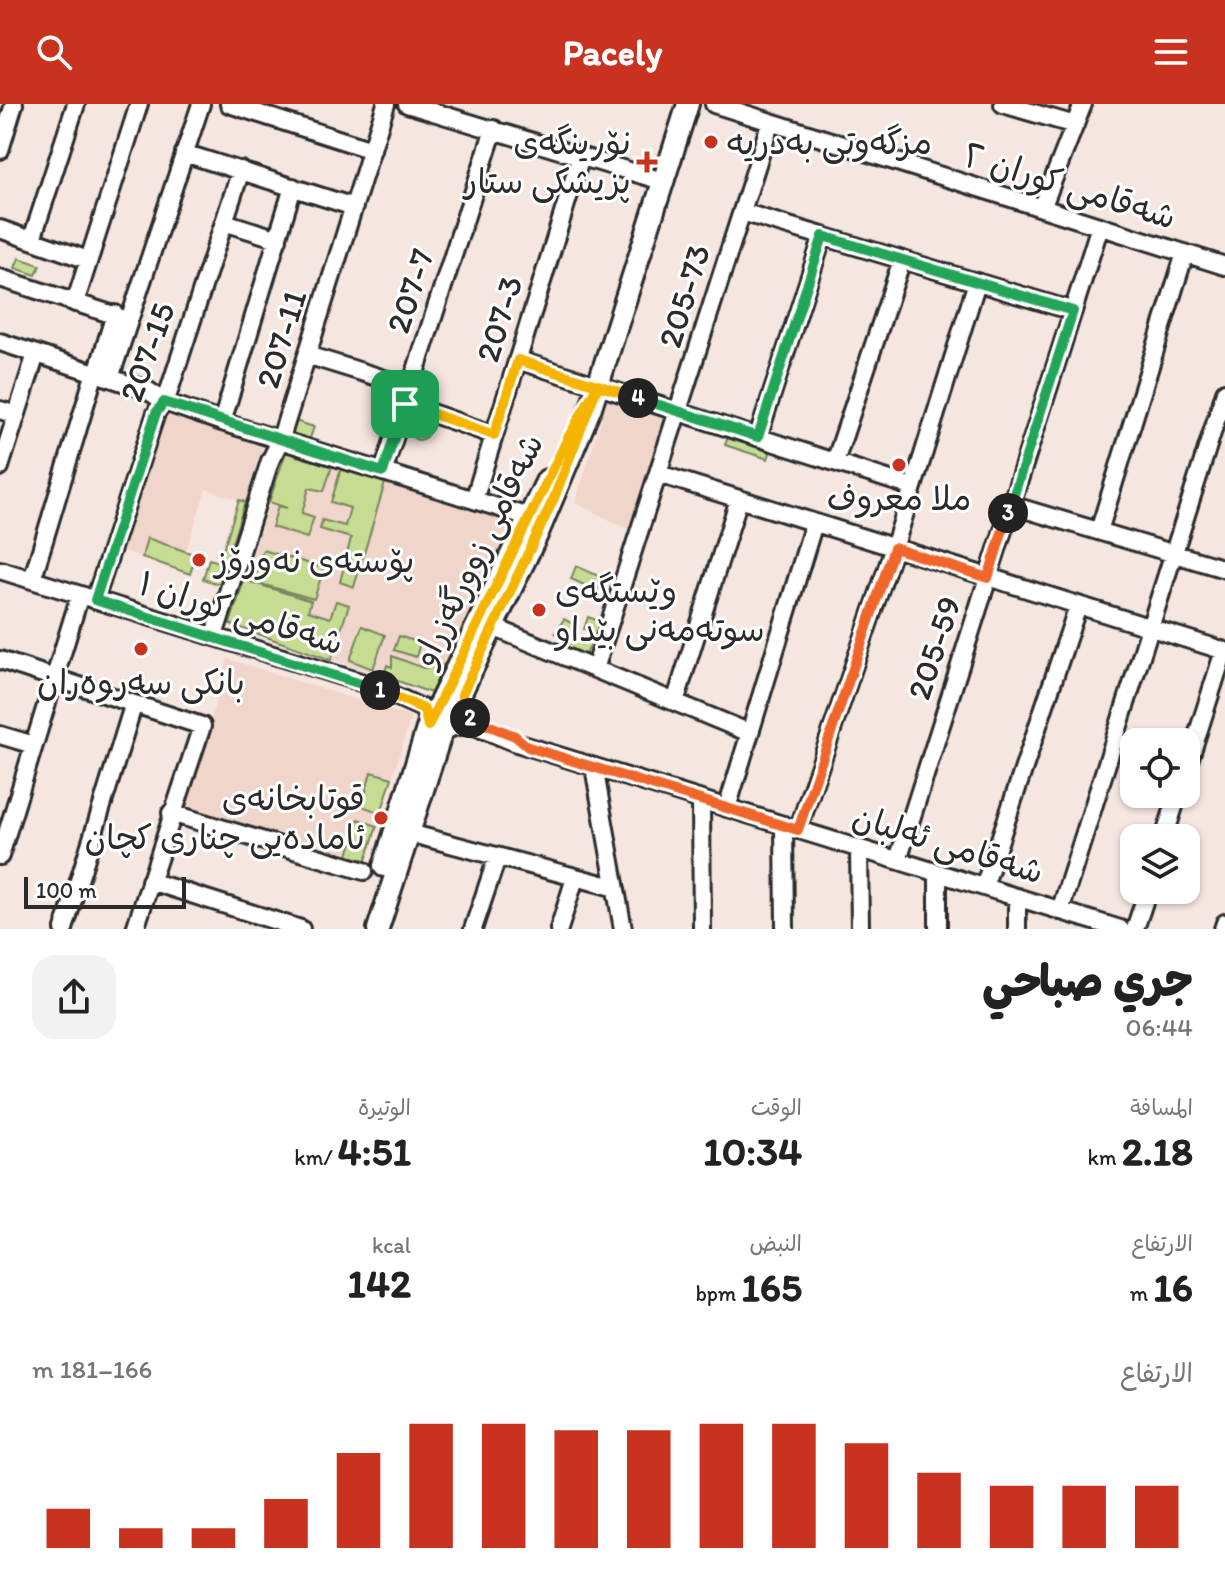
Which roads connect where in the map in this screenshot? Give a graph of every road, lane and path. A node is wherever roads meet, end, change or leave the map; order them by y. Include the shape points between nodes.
1 (14, 104) edge
2 (76, 104) edge
3 (139, 104) edge
4 (201, 104) edge
5 (229, 104) edge
6 (296, 104) edge
7 (386, 104) edge
8 (407, 104) edge
9 (688, 104) edge
10 (714, 104) edge
11 (1003, 104) edge
12 (1083, 104) edge
13 (291, 122) junction
14 (770, 124) junction
15 (1075, 125) junction
16 (494, 129) junction
17 (0, 150) edge
18 (372, 150) junction
19 (184, 153) junction
20 (581, 156) junction
21 (241, 170) junction
22 (662, 181) junction
23 (293, 187) junction
24 (354, 207) junction
25 (1042, 208) junction
26 (742, 212) junction
27 (224, 222) junction
28 (1100, 226) junction
29 (0, 229) edge
30 (823, 236) junction
31 (32, 239) junction
32 (278, 239) junction
33 (1185, 253) junction
34 (88, 260) junction
35 (902, 260) junction
36 (1225, 266) edge
37 (0, 278) edge
38 (977, 282) junction
39 (75, 303) junction
40 (1073, 311) junction
41 (122, 317) junction
42 (0, 342) edge
43 (36, 354) junction
44 (307, 355) junction
45 (518, 360) junction
46 (101, 374) junction
47 (598, 385) junction
48 (410, 387) junction
49 (1225, 392) edge
50 (164, 402) junction
51 (405, 404) junction
52 (680, 412) junction
53 (8, 413) edge
54 (222, 422) junction
55 (494, 435) junction
56 (758, 437) junction
57 (280, 441) junction
58 (835, 462) junction
59 (0, 467) edge
60 (383, 472) junction
61 (659, 474) junction
62 (912, 487) junction
63 (739, 499) junction
64 (474, 500) junction
65 (1011, 505) junction
66 (529, 517) junction
67 (814, 523) junction
68 (1099, 531) junction
69 (894, 548) junction
70 (1175, 554) junction
71 (1225, 569) edge
72 (0, 570) edge
73 (988, 578) junction
74 (32, 580) junction
75 (88, 597) junction
76 (1078, 606) junction
77 (493, 627) junction
78 (1149, 628) junction
79 (214, 636) junction
80 (1225, 651) edge
81 (0, 660) edge
82 (595, 669) junction
83 (55, 677) junction
84 (373, 686) junction
85 (454, 692) junction
86 (675, 702) junction
87 (133, 706) junction
88 (1200, 728) edge
89 (435, 730) junction
90 (750, 733) junction
91 (0, 735) edge
92 (34, 745) junction
93 (528, 747) junction
94 (594, 767) junction
95 (701, 800) junction
96 (7, 806) edge
97 (727, 808) junction
98 (171, 813) junction
99 (791, 828) junction
100 (409, 833) junction
101 (859, 849) junction
102 (0, 856) edge
103 (497, 858) junction
104 (898, 860) junction
105 (364, 871) dead end
106 (938, 874) junction
107 (575, 878) junction
108 (150, 881) junction
109 (613, 887) junction
110 (984, 887) junction
111 (1017, 897) junction
112 (1143, 904) edge
113 (1060, 911) junction
114 (1225, 923) edge
115 (1091, 925) edge
116 (64, 929) edge
117 (135, 929) edge
118 (301, 929) edge
119 (365, 929) edge
120 (378, 929) edge
121 (473, 929) edge
122 (559, 929) edge
123 (623, 929) edge
124 (702, 929) edge
125 (785, 929) edge
126 (860, 929) edge
127 (938, 929) edge
128 (1017, 929) edge
129 (1120, 929) edge
130 (1135, 929) edge
131 (1223, 929) edge

1 - 17 street
2 - 31 street
3 - 34 street
4 - 19 street
5 - 13 street
6 - 13 street
7 - 18 street, 207-11
8 - 16 street
9 - 22 main road, شەقامی زوورگەزراو
10 - 14 street, شەقامی کوران ٢
11 - 15 street
12 - 15 street
13 - 18 street
14 - 25 street, شەقامی کوران ٢
14 - 26 street, 205-73
15 - 25 street
16 - 20 street
16 - 48 street, 207-7
18 - 24 street, 207-11
19 - 21 street
19 - 41 street
20 - 22 street
20 - 45 street, 207-3
21 - 23 street
21 - 27 street, 207-15
22 - 47 main road, شەقامی زوورگەزراو
23 - 24 street
23 - 32 street
24 - 44 street, 207-11
25 - 28 street, شەقامی کوران ٢
26 - 30 street
26 - 52 street, 205-73
27 - 32 street
27 - 50 street, 207-15
28 - 33 street, شەقامی کوران ٢
28 - 40 street, 205-59
29 - 31 street
30 - 35 street
30 - 56 street
31 - 34 street
32 - 54 street
33 - 36 street, شەقامی کوران ٢
33 - 68 street
34 - 39 street
35 - 38 street
35 - 58 street
37 - 39 street
38 - 40 street
38 - 62 street
39 - 41 street
40 - 65 street, 205-59
41 - 46 street
42 - 43 street
43 - 46 street
43 - 53 street
44 - 48 street
44 - 57 street, 207-11
45 - 47 street
45 - 55 street, 207-3
46 - 50 street
46 - 74 street
47 - 52 street
47 - 66 main road, شەقامی زوورگەزراو
47 - 77 main road, شەقامی زوورگەزراو via 554,498
48 - 51 street, 207-7
49 - 70 street
50 - 54 street
50 - 75 street, 207-15
51 - 55 street
51 - 60 street, 207-7
52 - 56 street
52 - 61 street, 205-73
53 - 59 street
54 - 57 street
55 - 64 street, 207-3
56 - 58 street
57 - 60 street
57 - 79 street, 207-11
58 - 62 street
60 - 64 street
61 - 63 street
61 - 82 street, 205-73
62 - 69 street
63 - 67 street
63 - 86 street
64 - 66 street
65 - 68 street
65 - 73 street, 205-59
66 - 85 main road, شەقامی زوورگەزراو
67 - 69 street
67 - 90 street
68 - 70 street
69 - 73 street
69 - 99 street
70 - 71 street
70 - 78 street
72 - 74 street, شەقامی کوران ١
73 - 76 street
73 - 104 street, 205-59
74 - 75 street, شەقامی کوران ١
75 - 79 street, شەقامی کوران ١
75 - 83 street, 207-15
76 - 78 street
76 - 110 street
77 - 82 street
77 - 85 main road, شەقامی زوورگەزراو
78 - 80 street
78 - 113 street
79 - 84 street, شەقامی کوران ١
80 - 88 street
81 - 83 street
82 - 86 street
83 - 87 street
83 - 92 street, 207-15
84 - 85 street, شەقامی کوران ١ via 397,688 430,702
84 - 89 street, شەقامی کوران ١ via 424,709
85 - 89 main road, شەقامی زوورگەزراو
85 - 93 street, شەقامی ئەلبان via 470,718 515,736
86 - 90 street
87 - 98 street via 202,726
87 - 116 street
89 - 93 street, شەقامی ئەلبان via 468,725
89 - 100 main road, شەقامی زوورگەزراو
89 - 119 main road, شەقامی زوورگەزراو
90 - 97 street
91 - 92 street
92 - 96 street, 207-15
93 - 94 street, شەقامی ئەلبان
94 - 95 street, شەقامی ئەلبان
94 - 109 street
95 - 97 street, شەقامی ئەلبان
95 - 124 street
96 - 102 street, 207-15
97 - 99 street, شەقامی ئەلبان
98 - 105 street
98 - 108 street
99 - 101 street, شەقامی ئەلبان
99 - 125 street
100 - 103 street
100 - 120 main road, شەقامی زوورگەزراو
101 - 104 street, شەقامی ئەلبان
101 - 126 street
103 - 107 street
103 - 121 street
104 - 106 street, شەقامی ئەلبان
106 - 110 street, شەقامی ئەلبان
106 - 127 street
107 - 109 street
107 - 122 street
108 - 117 street
108 - 118 street
109 - 123 street
110 - 111 street, شەقامی ئەلبان
111 - 113 street, شەقامی ئەلبان
111 - 128 street
112 - 130 street
113 - 115 street, شەقامی ئەلبان
114 - 131 street
115 - 129 street, شەقامی ئەلبان

